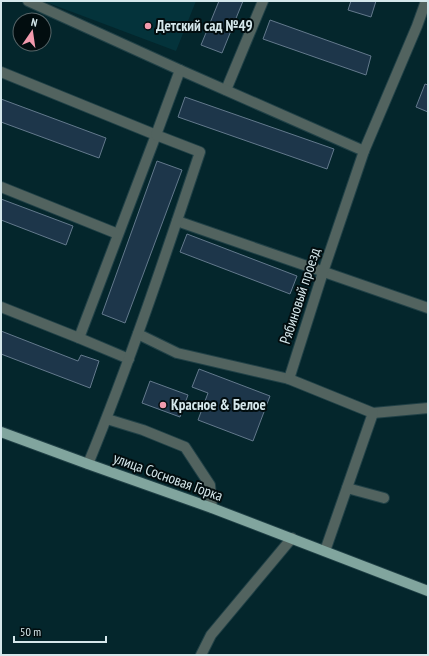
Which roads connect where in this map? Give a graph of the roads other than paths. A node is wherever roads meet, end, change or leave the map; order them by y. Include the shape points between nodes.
1 (28, 1) edge
2 (263, 1) edge
3 (426, 1) edge
4 (180, 70) junction
5 (1, 72) edge
6 (226, 90) junction
7 (156, 135) junction
8 (364, 151) junction
9 (1, 187) edge
10 (177, 221) junction
11 (118, 234) junction
12 (323, 272) junction
13 (1, 307) edge
14 (428, 308) edge
15 (138, 334) junction
16 (79, 338) junction
17 (129, 359) junction
18 (289, 379) junction
19 (428, 408) edge
20 (373, 413) junction
21 (107, 419) junction
22 (1, 432) edge
23 (88, 464) junction
24 (347, 488) junction
25 (384, 498) dead end
26 (212, 508) junction
27 (292, 538) junction
28 (325, 551) junction
29 (428, 590) edge
30 (201, 655) edge

1 - 4 street
2 - 6 street
3 - 8 street, Рябиновый проезд
4 - 6 street
4 - 7 street
5 - 7 street
6 - 8 street
7 - 10 street via 200,152
7 - 11 street
8 - 12 street, Рябиновый проезд
9 - 11 street
10 - 12 street
10 - 15 street
11 - 16 street
12 - 14 street
12 - 18 street, Рябиновый проезд
13 - 16 street
15 - 17 street
15 - 18 street via 177,353
16 - 17 street
17 - 21 street
18 - 20 street
19 - 20 street
20 - 24 street
21 - 23 street
21 - 26 street via 185,447 210,485
22 - 23 main road, улица Сосновая Горка
23 - 26 main road, улица Сосновая Горка
24 - 25 street
24 - 28 street
26 - 27 main road, улица Сосновая Горка
27 - 28 main road, улица Сосновая Горка
27 - 30 street via 211,635
28 - 29 main road, улица Сосновая Горка

